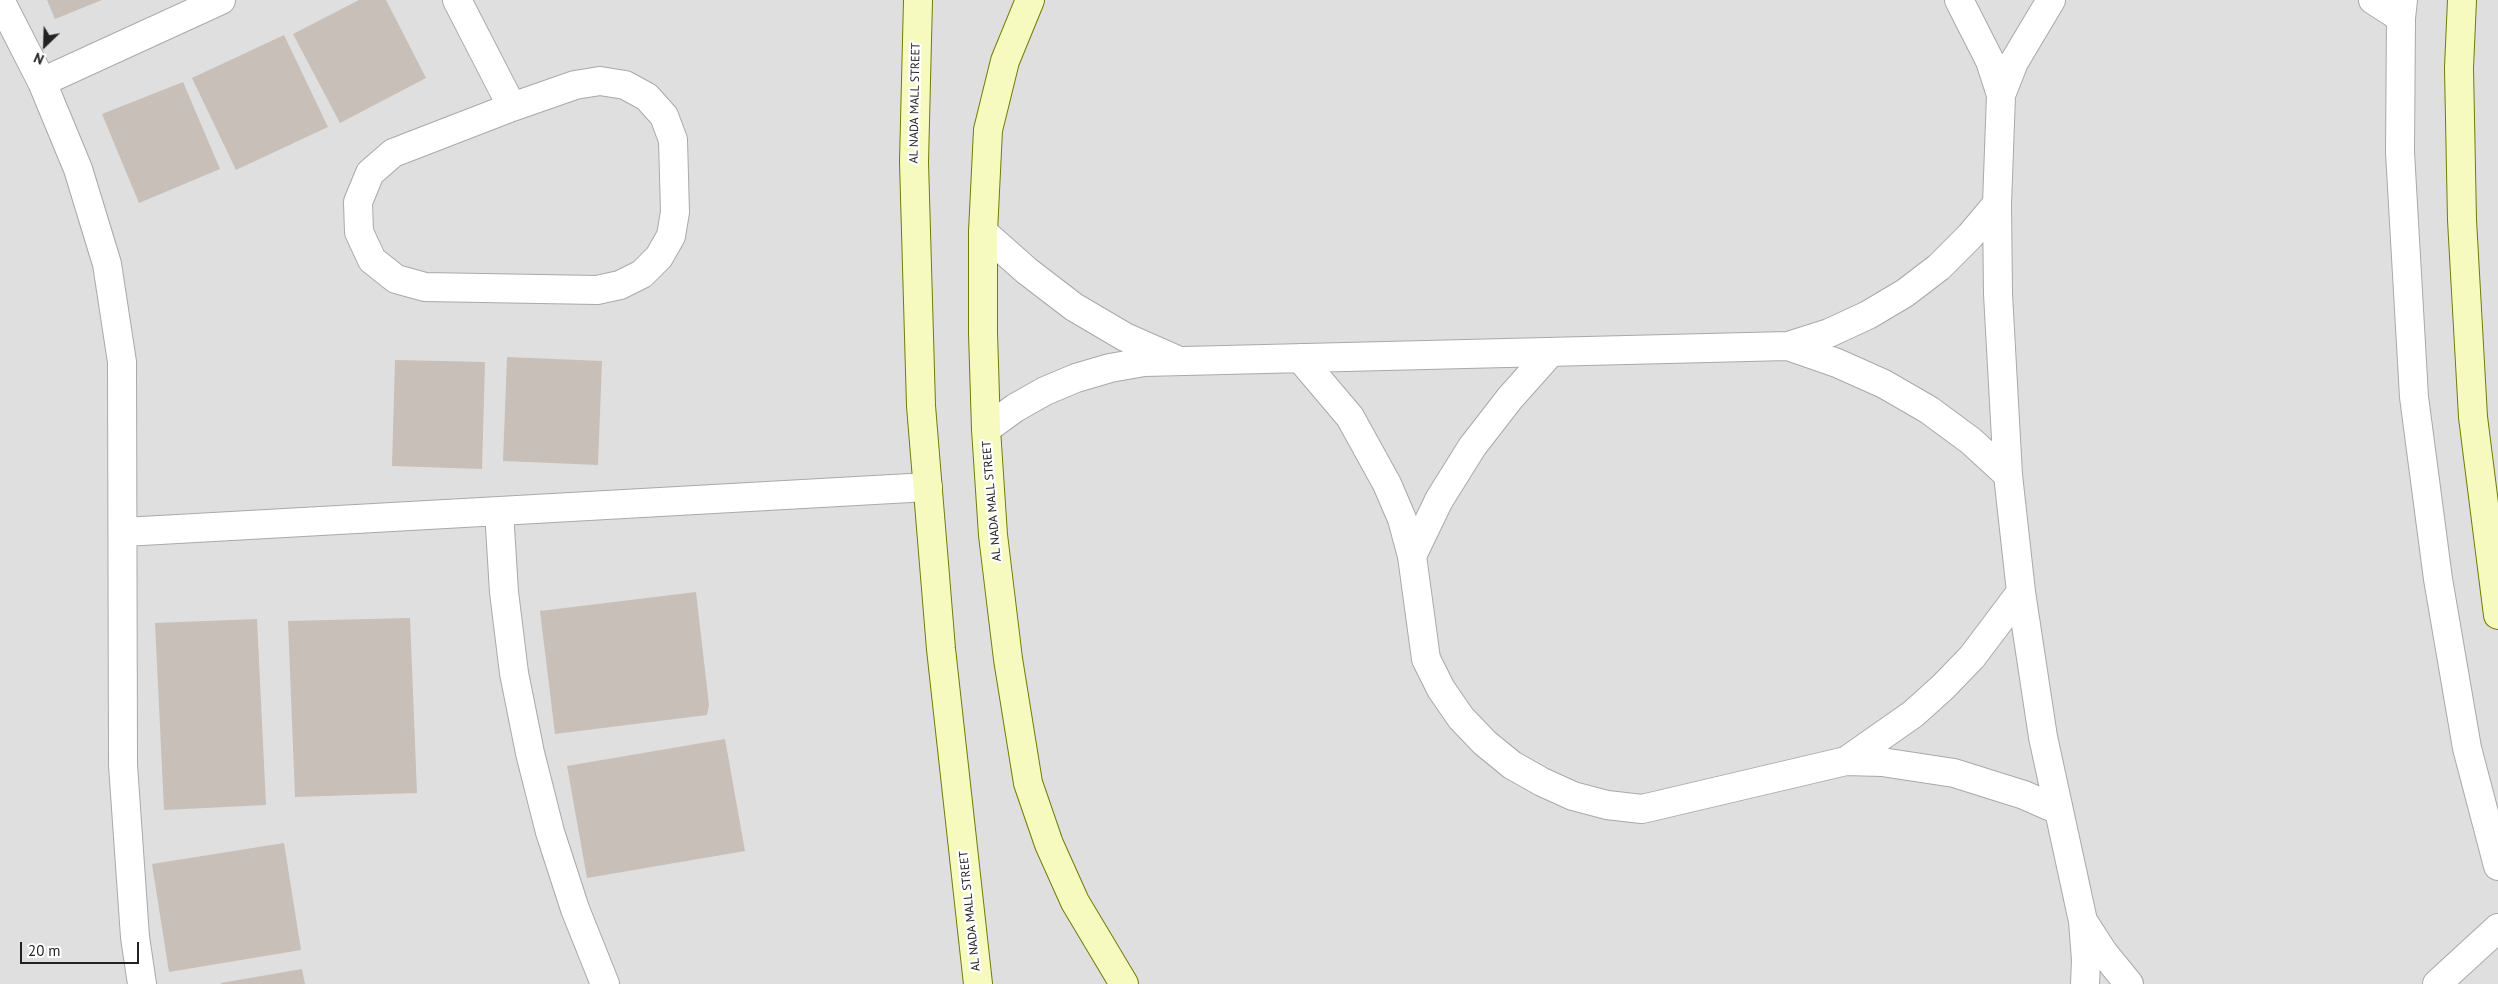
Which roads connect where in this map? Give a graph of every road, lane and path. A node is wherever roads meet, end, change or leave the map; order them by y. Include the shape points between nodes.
1 (0, 0) edge
2 (457, 0) edge
3 (918, 0) edge
4 (1030, 0) edge
5 (1959, 0) edge
6 (2051, 0) edge
7 (2373, 0) edge
8 (2462, 0) edge
9 (216, 1) edge
10 (2402, 9) edge
11 (42, 82) junction
12 (2001, 95) junction
13 (512, 107) junction
14 (1997, 204) junction
15 (984, 232) junction
16 (1788, 346) junction
17 (1551, 352) junction
18 (1300, 358) junction
19 (1179, 361) junction
20 (986, 429) junction
21 (2008, 475) junction
22 (928, 487) junction
23 (499, 510) junction
24 (124, 532) junction
25 (1412, 556) junction
26 (2021, 592) junction
27 (2498, 615) edge
28 (1846, 761) junction
29 (2058, 810) junction
30 (2498, 866) edge
31 (2083, 921) junction
32 (2498, 928) edge
33 (142, 984) edge
34 (605, 984) edge
35 (978, 984) edge
36 (1124, 984) edge
37 (2085, 984) edge
38 (2129, 984) edge
39 (2437, 984) edge

1 - 11 street
2 - 13 street
3 - 22 street, AL NADA MALL STREET via 914,162 921,406
4 - 15 street, AL NADA MALL STREET via 1005,61 988,130
5 - 12 street via 1990,61
6 - 12 street via 2014,62
7 - 10 street
8 - 27 street via 2459,68 2462,220 2472,417
9 - 11 street
10 - 30 street via 2400,152 2414,398 2438,579 2464,729
11 - 24 street via 78,169 107,264 122,362
12 - 14 street
13 - 13 street via 600,80 625,85 647,97 664,116 672,140 675,212 671,236 659,257 642,274 620,286 596,290 426,287 396,279 372,260 359,232 358,202 370,173 393,153
14 - 16 street via 1939,267 1905,293 1829,333
14 - 21 street via 2001,376
15 - 19 street via 1027,272 1074,307 1125,337
15 - 20 street, AL NADA MALL STREET
16 - 17 street
16 - 21 street via 1884,384 1971,441
17 - 18 street
17 - 25 street via 1472,447 1439,500
18 - 19 street
18 - 25 street via 1350,417 1370,449 1402,519
19 - 20 street via 1144,362 1076,378 1037,396
20 - 36 street, AL NADA MALL STREET via 1007,650 1028,783 1049,844 1075,902
21 - 26 street
22 - 23 street
22 - 35 street, AL NADA MALL STREET via 942,659
23 - 24 street
23 - 34 street via 509,637 530,753 550,832 575,909
24 - 33 street via 123,766 135,937
25 - 28 street via 1426,659 1441,689 1461,718 1485,743 1512,765 1542,782 1574,796 1607,805 1642,809
26 - 28 street via 1972,657 1943,686 1912,714
26 - 29 street via 2043,738
28 - 29 street via 1882,762 1954,773 2024,795
29 - 31 street
31 - 37 street
31 - 38 street
32 - 39 street

